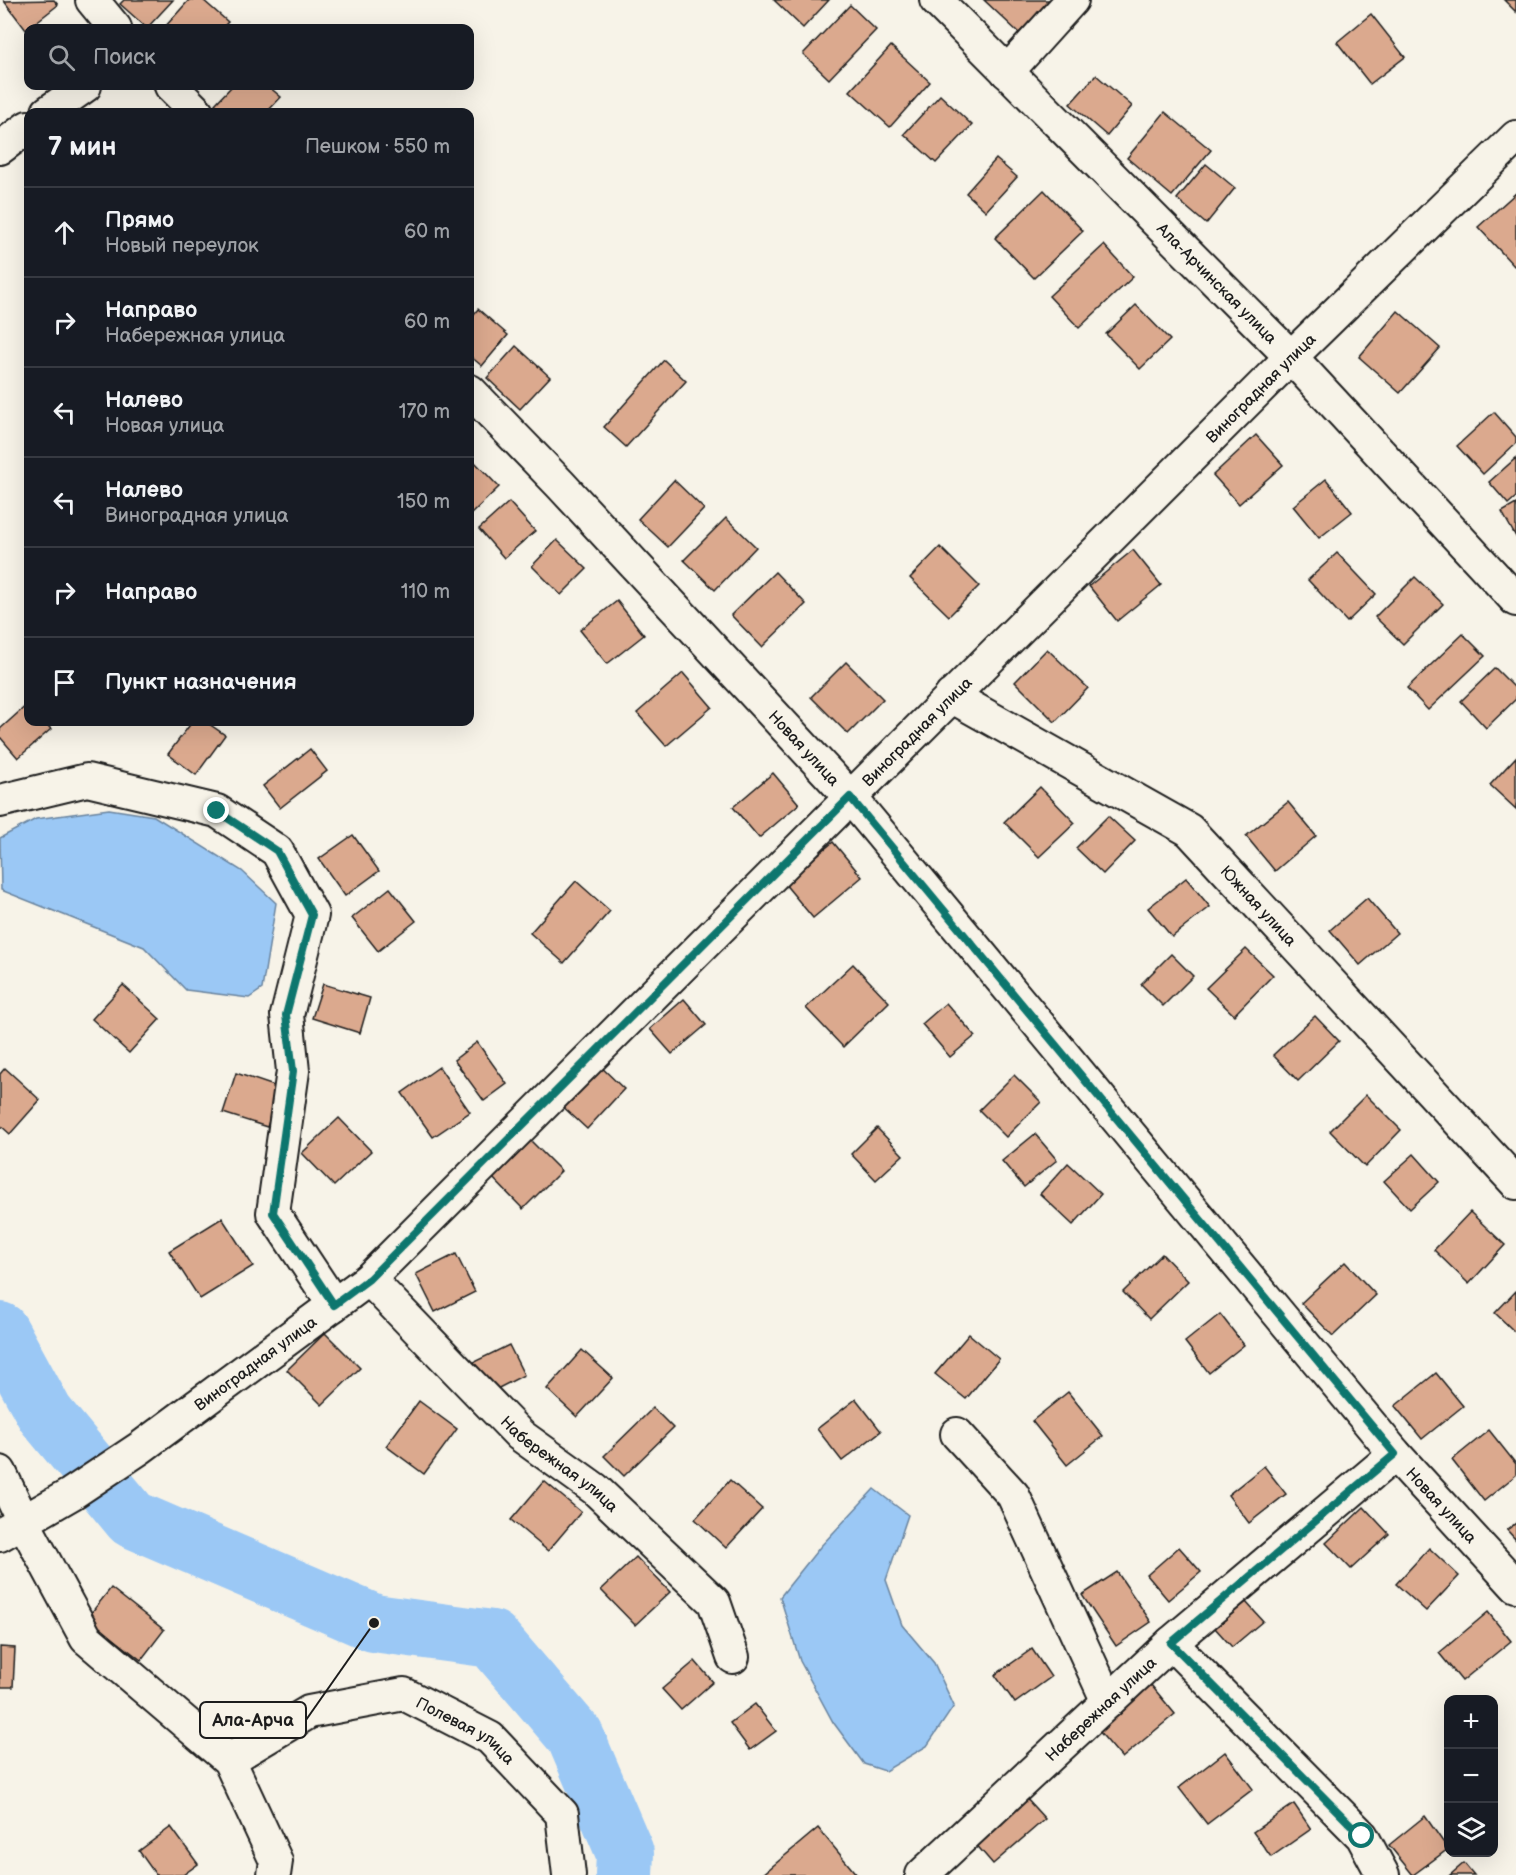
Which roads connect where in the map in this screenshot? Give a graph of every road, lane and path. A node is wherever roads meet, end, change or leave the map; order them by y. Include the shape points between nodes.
1 (92, 0) edge
2 (936, 0) edge
3 (1072, 0) edge
4 (112, 24) edge
5 (1007, 72) junction
6 (79, 90) edge
7 (175, 90) edge
8 (54, 108) edge
9 (193, 108) edge
10 (24, 130) edge
11 (1516, 137) edge
12 (0, 148) edge
13 (1291, 357) junction
14 (474, 395) edge
15 (1516, 600) edge
16 (951, 696) junction
17 (850, 797) junction
18 (0, 801) edge
19 (1516, 1183) edge
20 (369, 1279) junction
21 (334, 1305) junction
22 (957, 1434) dead end
23 (1395, 1454) junction
24 (0, 1472) edge
25 (12, 1529) edge
26 (1516, 1586) edge
27 (1171, 1643) junction
28 (733, 1657) dead end
29 (1108, 1702) junction
30 (229, 1760) junction
31 (273, 1875) edge
32 (569, 1875) edge
33 (922, 1875) edge
34 (1383, 1875) edge

1 - 4 street
2 - 5 street, Ала-Арчинская улица
3 - 5 street
5 - 13 street, Ала-Арчинская улица
6 - 8 street
7 - 9 street
10 - 12 street
11 - 13 street, Виноградная улица
13 - 15 street, Ала-Арчинская улица
13 - 16 street, Виноградная улица
14 - 17 street, Новая улица
16 - 17 street, Виноградная улица
16 - 19 street, Южная улица via 1189,830
17 - 20 street, Виноградная улица
17 - 23 street, Новая улица
18 - 21 street via 87,780 217,811 277,851 312,915 286,1015 293,1071 273,1213
20 - 21 street, Виноградная улица
20 - 28 street, Набережная улица via 520,1435 595,1489 714,1602
21 - 25 street, Виноградная улица via 140,1448
22 - 29 street via 1013,1495
23 - 26 street, Новая улица
23 - 27 street, Набережная улица
24 - 25 street
25 - 30 street via 86,1638
27 - 29 street, Набережная улица
27 - 34 street via 1362,1836
29 - 33 street, Набережная улица
30 - 31 street via 276,1861
30 - 32 street, Полевая улица via 309,1712 404,1694 490,1738 562,1814

